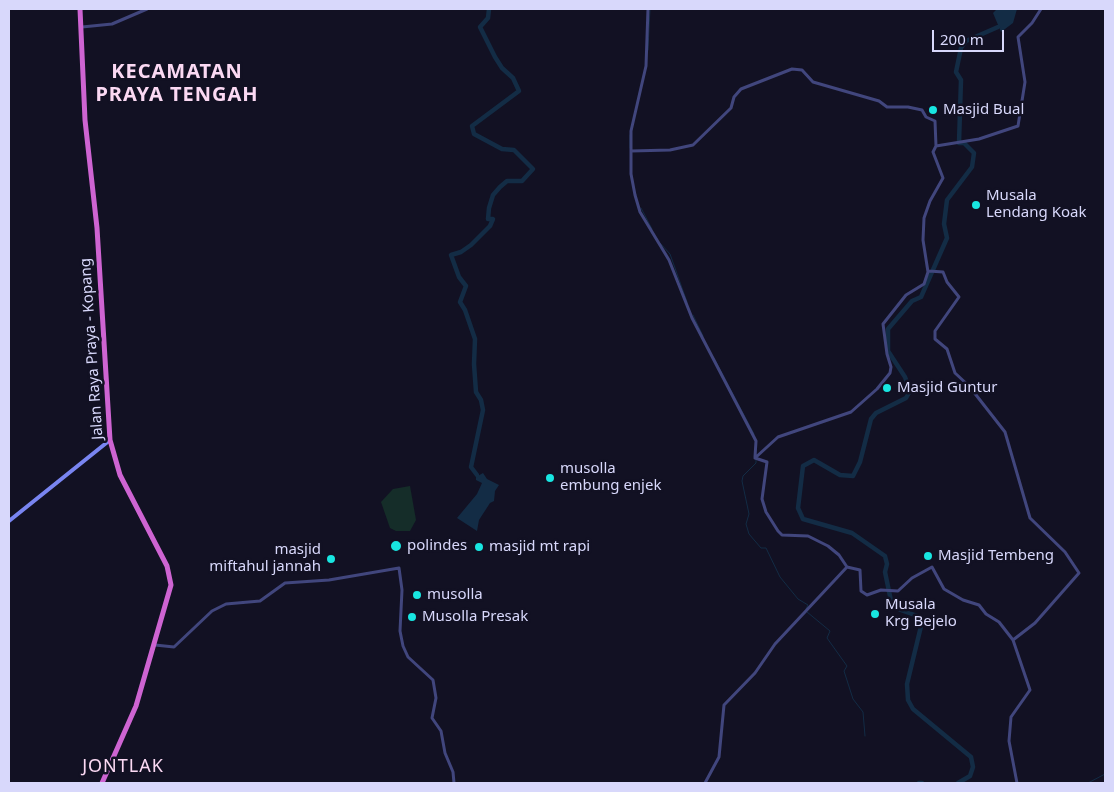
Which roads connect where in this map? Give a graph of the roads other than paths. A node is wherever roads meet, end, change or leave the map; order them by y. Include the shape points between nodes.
1 (80, 9) edge
2 (147, 9) edge
3 (648, 9) edge
4 (1041, 9) edge
5 (82, 27) junction
6 (936, 146) junction
7 (631, 151) junction
8 (929, 271) junction
9 (110, 440) junction
10 (755, 458) junction
11 (9, 521) edge
12 (847, 567) junction
13 (1014, 640) junction
14 (155, 645) junction
15 (102, 783) edge
16 (454, 783) edge
17 (705, 783) edge
18 (1017, 783) edge

1 - 5 highway, Jalan Raya Praya - Kopang
2 - 5 street via 112,24
3 - 7 street via 646,66 631,131
4 - 6 street via 1018,37 1024,84 1018,126 979,139
5 - 9 highway, Jalan Raya Praya - Kopang via 85,120 97,228
6 - 7 street via 935,121 926,117 922,110 887,107 879,101 812,82 802,70 792,69 741,89 730,108 693,145 678,149
6 - 8 street via 933,152 943,178 924,218 923,240
7 - 10 street via 630,174 640,212 669,260 692,318 756,441
8 - 10 street via 924,284 906,295 883,324 891,367 880,386 851,412 778,437
8 - 13 street via 940,271 959,298 942,318 935,331 935,339 948,350 955,373 1005,432 1030,518 1065,552 1079,573 1035,623
9 - 11 main road
9 - 14 highway, Jalan Raya Praya - Kopang via 125,486 169,571 170,592
10 - 12 street via 767,462 762,499 778,531 782,535 808,536 828,546
12 - 13 street via 860,571 863,593 867,595 894,592 932,566 944,589 979,605
12 - 17 street via 775,644 756,673 725,704 718,761
13 - 18 street via 1030,690 1011,717 1009,741
14 - 15 highway, Jalan Raya Praya - Kopang via 136,706
14 - 16 street via 174,648 212,611 226,604 260,602 285,583 329,580 400,568 403,646 408,657 434,683 436,698 432,718 441,732

